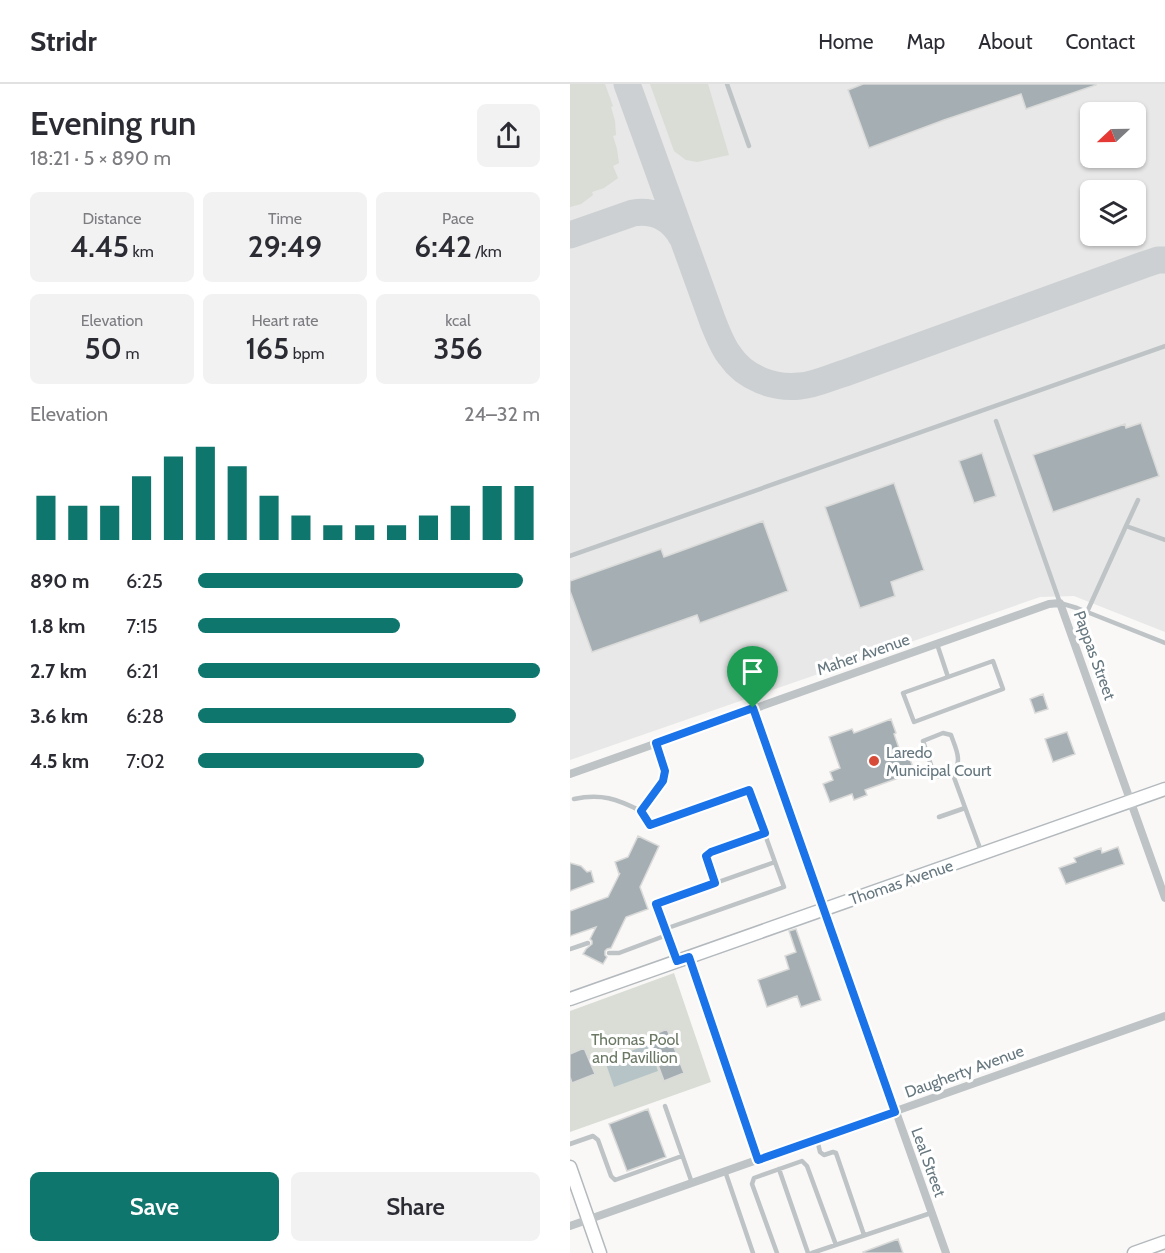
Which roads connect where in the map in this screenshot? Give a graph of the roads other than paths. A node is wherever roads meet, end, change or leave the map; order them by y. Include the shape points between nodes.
1 (727, 84) edge
2 (749, 146) dead end
3 (1165, 346) edge
4 (996, 421) dead end
5 (1138, 500) dead end
6 (1126, 526) junction
7 (1165, 540) edge
8 (570, 556) edge
9 (1060, 603) junction
10 (1087, 612) junction
11 (1165, 642) edge
12 (937, 644) junction
13 (948, 677) junction
14 (753, 708) junction
15 (656, 743) junction
16 (952, 772) junction
17 (570, 774) edge
18 (1165, 789) edge
19 (574, 799) dead end
20 (1131, 801) junction
21 (966, 808) junction
22 (641, 811) junction
23 (939, 817) dead end
24 (765, 833) junction
25 (982, 854) junction
26 (775, 862) junction
27 (715, 883) junction
28 (1165, 898) edge
29 (824, 909) junction
30 (666, 932) junction
31 (588, 943) dead end
32 (570, 949) edge
33 (609, 953) dead end
34 (689, 957) junction
35 (677, 961) junction
36 (570, 999) edge
37 (1165, 1016) edge
38 (665, 1106) dead end
39 (895, 1112) junction
40 (817, 1139) junction
41 (570, 1144) edge
42 (682, 1156) junction
43 (758, 1160) junction
44 (570, 1167) edge
45 (779, 1169) junction
46 (725, 1172) junction
47 (692, 1183) junction
48 (931, 1213) junction
49 (588, 1220) junction
50 (570, 1226) edge
51 (864, 1235) junction
52 (1165, 1242) edge
53 (836, 1245) junction
54 (600, 1253) edge
55 (753, 1253) edge
56 (777, 1253) edge
57 (810, 1253) edge
58 (945, 1253) edge
59 (1134, 1253) edge

1 - 2 lane
3 - 8 lane
4 - 9 lane, Pappas Street
5 - 6 lane
6 - 7 lane
6 - 10 lane
9 - 10 lane
9 - 12 street, Maher Avenue
9 - 20 street, Pappas Street
10 - 11 lane
12 - 13 lane
12 - 14 street, Maher Avenue
13 - 13 lane via 903,693 914,722 1003,689 993,661
14 - 15 street, Maher Avenue
14 - 29 street, Leal Street
15 - 17 street, Maher Avenue
15 - 22 lane via 665,771 663,781
16 - 16 lane via 959,757 951,735 943,733 923,741 936,777
16 - 21 lane
18 - 20 street, Thomas Avenue
19 - 22 lane via 600,796
20 - 25 street, Thomas Avenue
20 - 28 street, Pappas Street
21 - 23 lane
21 - 25 lane
22 - 24 lane via 650,825 749,790
24 - 26 lane
24 - 27 lane via 706,856
25 - 29 street, Thomas Avenue
26 - 27 lane
26 - 30 lane via 784,886
27 - 30 lane via 656,904
29 - 34 street, Thomas Avenue
29 - 39 street, Leal Street
30 - 33 lane via 619,953
30 - 35 lane
31 - 32 lane
34 - 35 street, Thomas Avenue
34 - 43 lane
35 - 36 street, Thomas Avenue
37 - 39 street, Daugherty Avenue
38 - 42 lane
39 - 40 street, Daugherty Avenue
39 - 48 street, Leal Street
40 - 43 street, Daugherty Avenue
40 - 51 lane via 824,1155 836,1153
41 - 42 lane via 593,1136 615,1180
42 - 47 lane
43 - 46 street, Daugherty Avenue
44 - 49 street
45 - 53 lane via 802,1161 807,1166
45 - 56 lane via 754,1178 752,1184
45 - 57 lane
46 - 47 street, Daugherty Avenue
46 - 55 lane
47 - 49 street, Daugherty Avenue
48 - 51 lane
48 - 58 street, Leal Street
49 - 50 street, Daugherty Avenue
49 - 54 street
51 - 53 lane
52 - 59 street
53 - 57 lane

